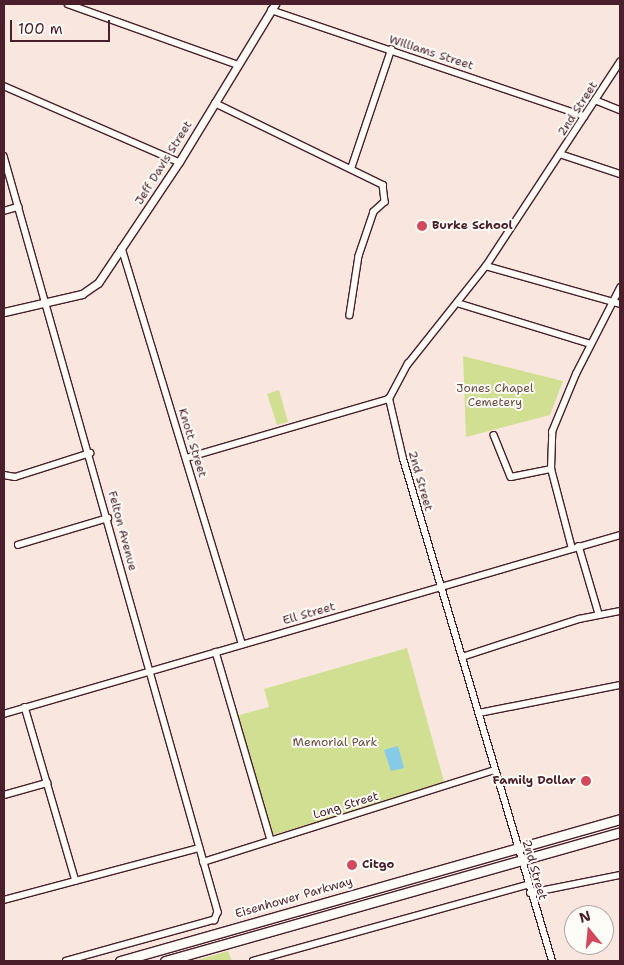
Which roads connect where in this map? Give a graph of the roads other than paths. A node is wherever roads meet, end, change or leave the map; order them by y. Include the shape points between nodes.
1 (68, 4) edge
2 (273, 7) edge
3 (391, 50) junction
4 (620, 62) edge
5 (238, 65) junction
6 (4, 86) edge
7 (596, 100) junction
8 (215, 103) junction
9 (620, 110) edge
10 (585, 116) junction
11 (560, 154) junction
12 (4, 156) edge
13 (179, 162) junction
14 (351, 169) junction
15 (620, 174) edge
16 (18, 207) junction
17 (4, 211) edge
18 (122, 248) junction
19 (486, 266) junction
20 (620, 288) edge
21 (45, 302) junction
22 (457, 303) junction
23 (611, 304) junction
24 (620, 304) edge
25 (4, 312) edge
26 (350, 315) dead end
27 (591, 344) junction
28 (389, 399) junction
29 (494, 435) dead end
30 (90, 453) junction
31 (186, 458) junction
32 (551, 469) junction
33 (4, 475) edge
34 (108, 518) junction
35 (620, 535) edge
36 (18, 545) dead end
37 (579, 546) junction
38 (572, 549) junction
39 (441, 586) junction
40 (620, 611) edge
41 (599, 614) junction
42 (242, 644) junction
43 (216, 652) junction
44 (462, 657) junction
45 (150, 672) junction
46 (620, 685) edge
47 (26, 707) junction
48 (479, 713) junction
49 (4, 714) edge
50 (495, 770) junction
51 (47, 782) junction
52 (4, 795) edge
53 (620, 819) edge
54 (620, 832) edge
55 (271, 840) junction
56 (199, 848) junction
57 (517, 848) junction
58 (521, 861) junction
59 (203, 862) junction
60 (620, 875) edge
61 (76, 881) junction
62 (527, 885) junction
63 (530, 893) junction
64 (4, 900) edge
65 (67, 961) edge
66 (120, 961) edge
67 (165, 961) edge
68 (253, 961) edge
69 (552, 961) edge

1 - 5 street
2 - 3 street, Williams Street
2 - 5 street, Jeff Davis Street
3 - 10 street, Williams Street
3 - 14 street
4 - 7 street, 2nd Street
5 - 8 street, Jeff Davis Street
6 - 13 street
7 - 9 street
7 - 10 street, 2nd Street
8 - 13 street, Jeff Davis Street
8 - 14 street
10 - 11 street, 2nd Street
11 - 15 street
11 - 19 street, 2nd Street
12 - 16 street, Felton Avenue
13 - 18 street, Jeff Davis Street
14 - 26 street via 383,185 384,202 374,212 358,256
16 - 17 street
16 - 21 street, Felton Avenue
18 - 21 street, Jeff Davis Street via 89,291
18 - 31 street, Knott Street
19 - 22 street, 2nd Street
19 - 23 street
20 - 23 street
21 - 25 street, Jeff Davis Street
21 - 30 street, Felton Avenue
22 - 27 street
22 - 28 street, 2nd Street via 408,364
23 - 24 street
23 - 27 street
27 - 32 street via 554,424
28 - 31 street
28 - 39 street, 2nd Street via 391,417
29 - 32 street via 511,477
30 - 33 street via 15,477
30 - 34 street, Felton Avenue
31 - 42 street, Knott Street
32 - 38 street
34 - 36 street
34 - 45 street, Felton Avenue
35 - 37 street, Ell Street
37 - 38 street, Ell Street
37 - 41 street
38 - 39 street, Ell Street
39 - 42 street, Ell Street
39 - 44 street, 2nd Street
40 - 41 street
41 - 44 street
42 - 43 street, Ell Street
43 - 45 street, Ell Street
43 - 55 street
44 - 48 street, 2nd Street
45 - 47 street, Ell Street
45 - 56 street, Felton Avenue
46 - 48 street
47 - 49 street, Ell Street
47 - 51 street
48 - 50 street, 2nd Street
50 - 55 street, Long Street
50 - 57 street, 2nd Street
51 - 52 street
51 - 61 street
53 - 57 main road, Eisenhower Parkway
54 - 58 main road, Eisenhower Parkway
55 - 59 street, Long Street
56 - 59 street, Felton Avenue
56 - 61 street
57 - 58 street, 2nd Street
57 - 66 main road, Eisenhower Parkway
58 - 62 street, 2nd Street
58 - 67 main road, Eisenhower Parkway
59 - 65 street, Felton Avenue via 218,912 215,920
60 - 63 street
61 - 64 street
62 - 63 street, 2nd Street
62 - 68 street
63 - 69 street, 2nd Street

